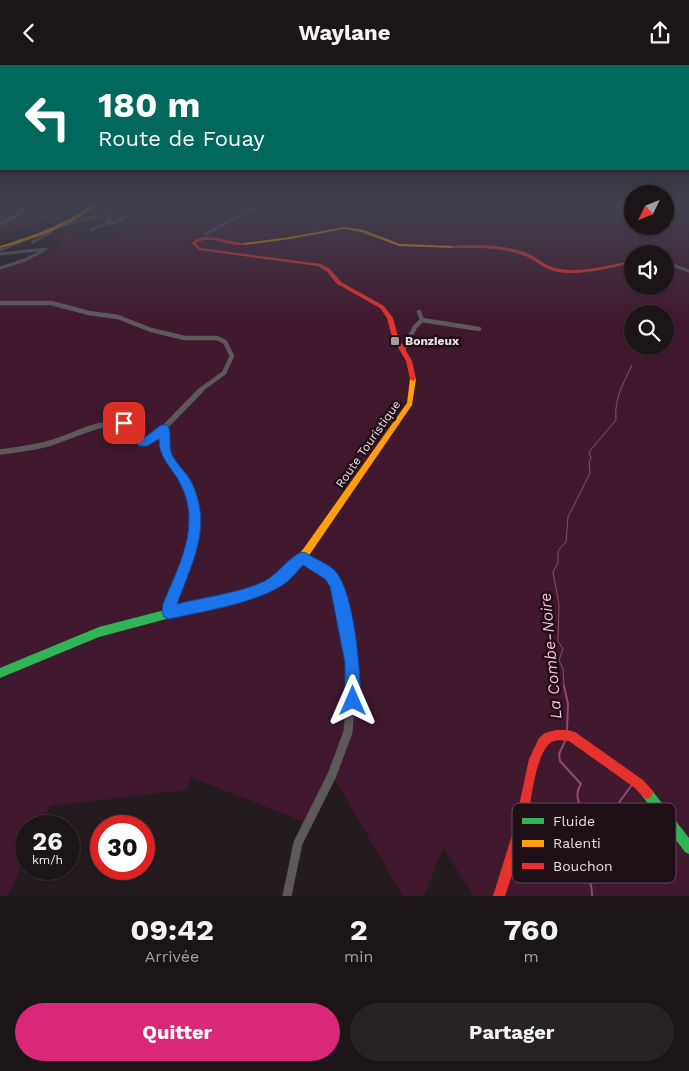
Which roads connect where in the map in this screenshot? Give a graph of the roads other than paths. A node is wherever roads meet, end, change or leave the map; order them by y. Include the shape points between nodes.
1 (17, 244) edge
2 (193, 244) edge
3 (392, 244) edge
4 (0, 249) edge
5 (0, 254) edge
6 (624, 264) edge
7 (674, 265) edge
8 (0, 268) edge
9 (689, 271) edge
10 (0, 303) edge
11 (419, 313) dead end
12 (422, 320) junction
13 (479, 329) dead end
14 (404, 350) junction
15 (164, 428) junction
16 (0, 452) edge
17 (302, 557) junction
18 (169, 612) junction
19 (0, 673) edge
20 (526, 803) edge
21 (655, 803) edge
22 (676, 831) edge
23 (689, 848) edge
24 (512, 853) edge
25 (287, 896) edge
26 (499, 896) edge

1 - 4 street
2 - 14 street, Route Touristique via 196,248 325,268 340,283 385,310
3 - 6 street via 496,248 528,254 543,266 556,270
5 - 8 street via 46,249 25,261
7 - 9 street
10 - 15 street via 51,303 118,317 151,331 221,339 232,356 227,369 199,391
11 - 12 street
12 - 13 street
12 - 14 street
14 - 17 street, Route Touristique via 412,371 410,403
15 - 16 street via 143,443 128,426 120,423 89,429 35,447
15 - 18 street via 166,452 188,487 196,527
17 - 18 street, Route Touristique via 284,577 267,587
17 - 25 street via 330,574 336,584 352,663 353,701 343,749 298,843
18 - 19 street, Route Touristique via 99,632
20 - 21 street via 539,747 552,734 560,733 571,736 639,785
22 - 23 street
24 - 26 street

